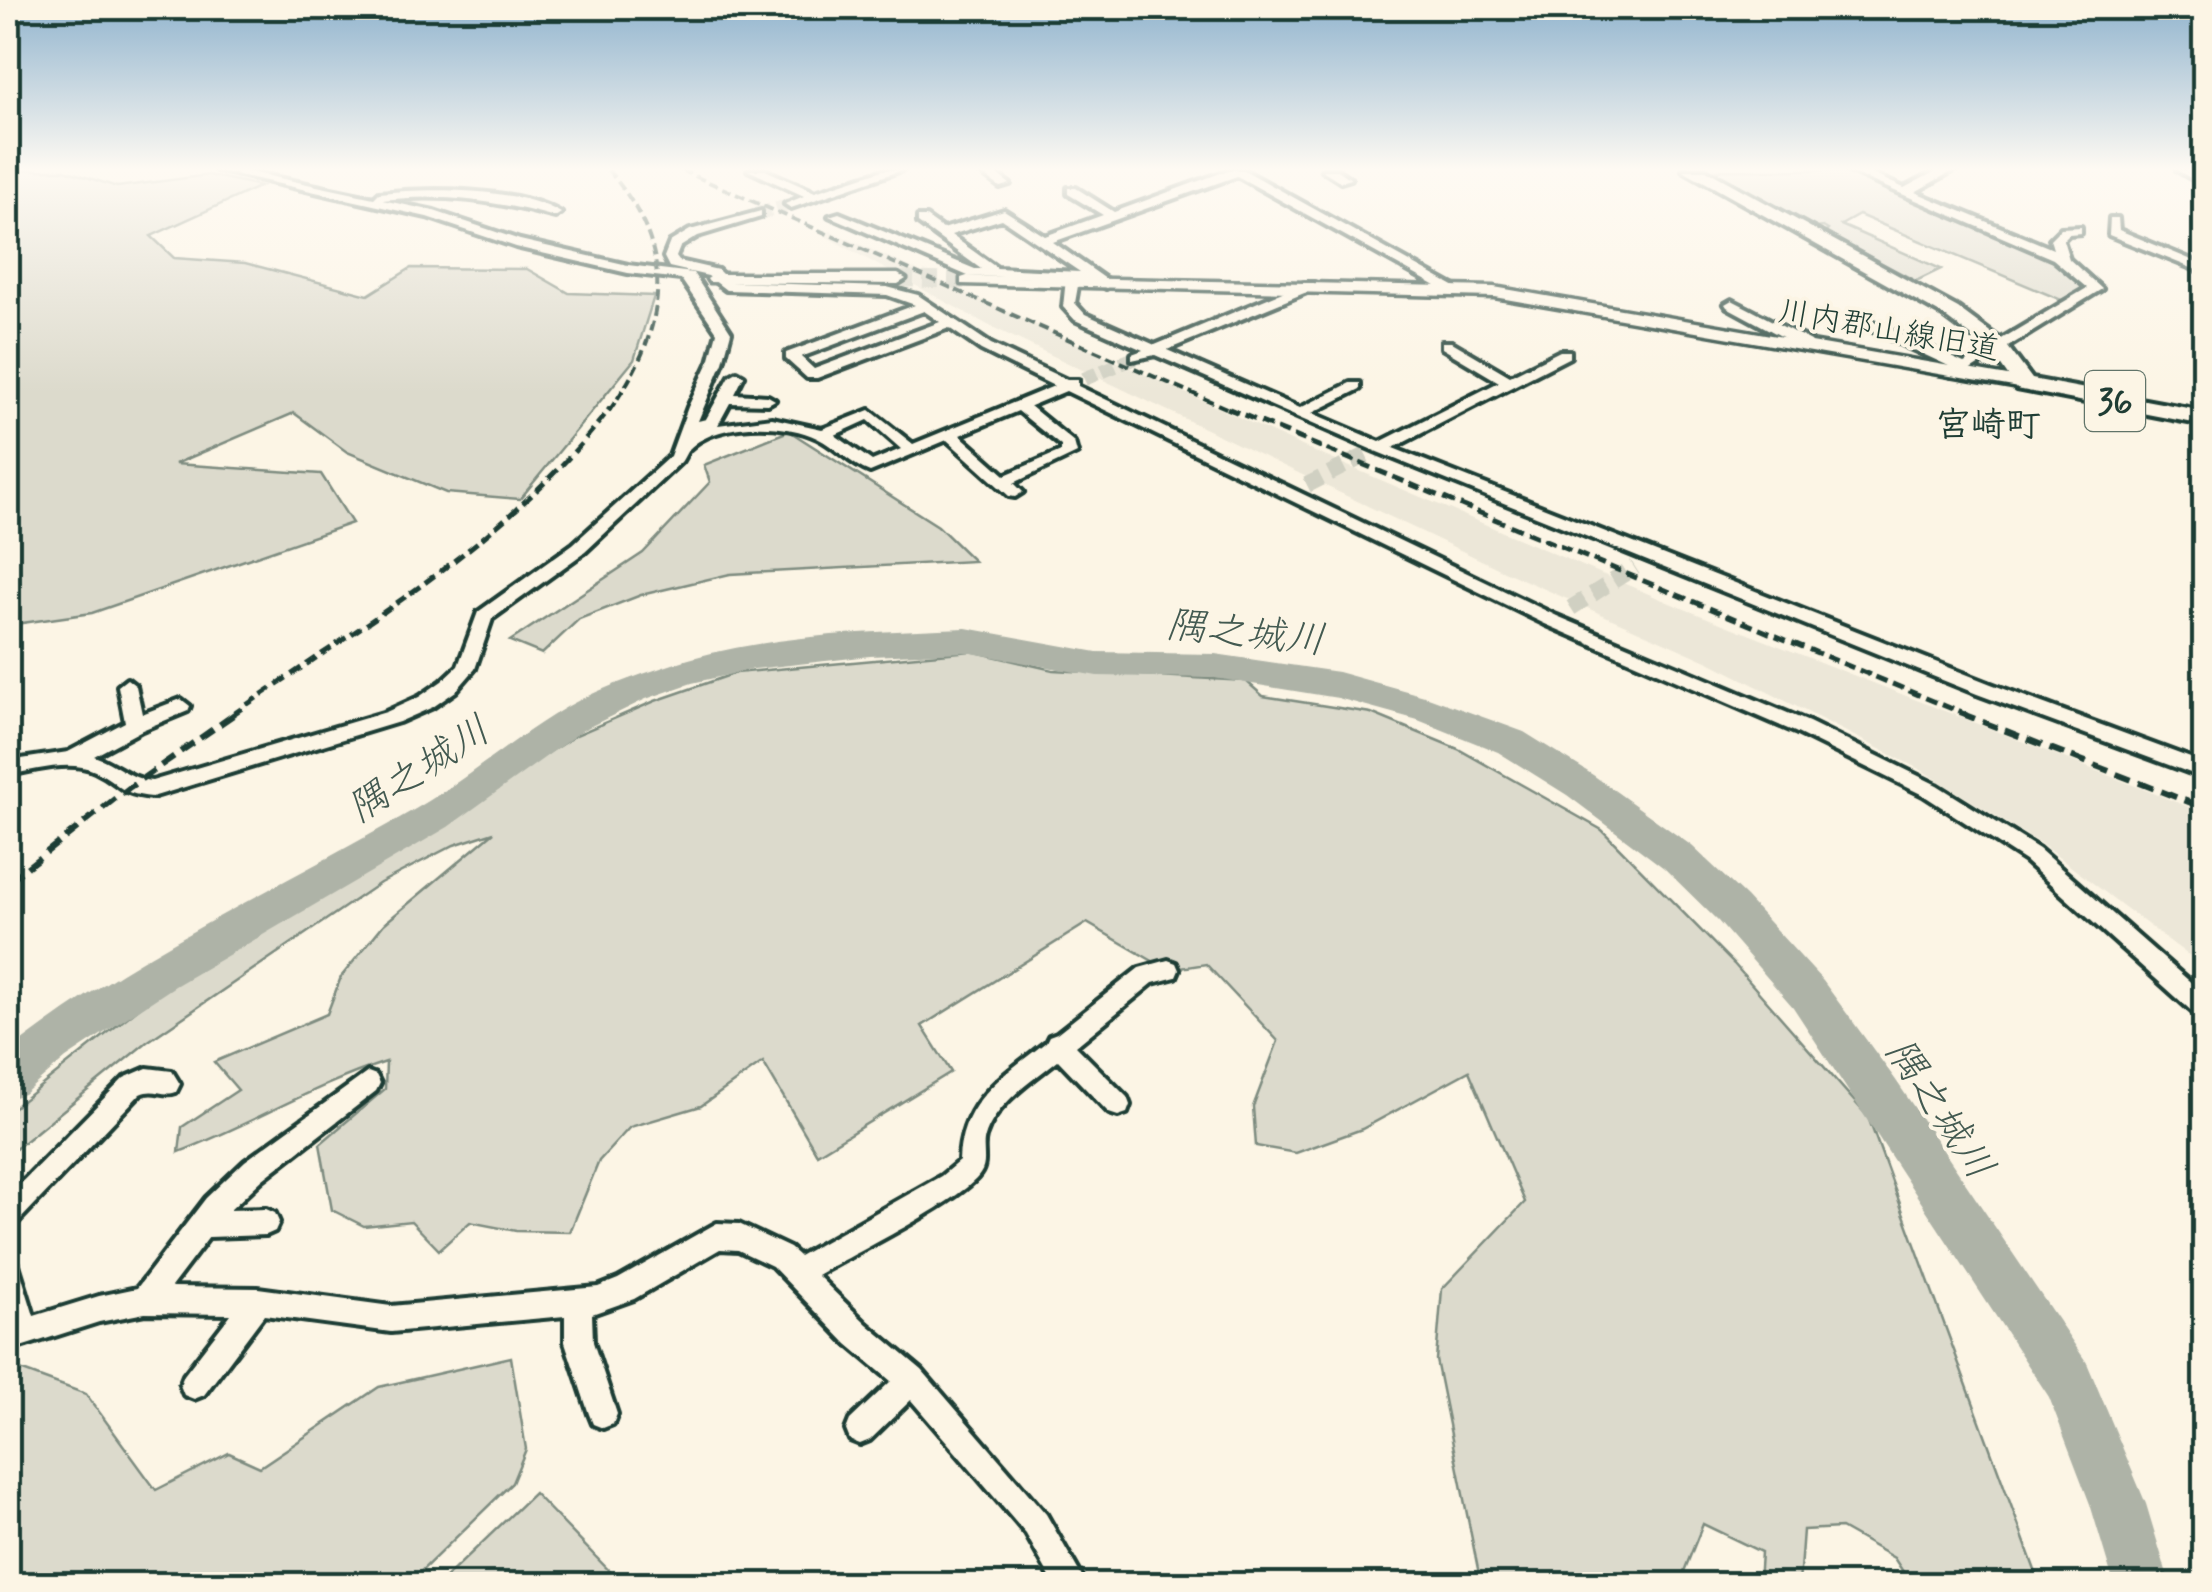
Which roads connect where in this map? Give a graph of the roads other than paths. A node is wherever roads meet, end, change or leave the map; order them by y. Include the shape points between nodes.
1 (530, 244) edge
2 (675, 244) edge
3 (903, 244) edge
4 (955, 244) edge
5 (1048, 244) edge
6 (1372, 244) edge
7 (1828, 244) edge
8 (2028, 244) edge
9 (2058, 244) edge
10 (2139, 244) edge
11 (2062, 259) junction
12 (2204, 271) edge
13 (994, 272) junction
14 (684, 276) junction
15 (715, 279) junction
16 (1074, 279) junction
17 (898, 280) tunnel mouth
18 (1101, 280) junction
19 (967, 281) tunnel mouth
20 (2189, 282) dead end
21 (1309, 286) junction
22 (1450, 288) junction
23 (1732, 304) dead end
24 (926, 306) junction
25 (951, 323) junction
26 (1874, 326) dead end
27 (1806, 344) junction
28 (1447, 345) dead end
29 (1156, 349) junction
30 (1991, 352) junction
31 (1565, 354) dead end
32 (1138, 357) tunnel mouth
33 (1960, 371) junction
34 (737, 376) dead end
35 (1076, 382) junction
36 (1509, 382) junction
37 (2025, 384) junction
38 (1355, 386) dead end
39 (726, 398) junction
40 (768, 400) dead end
41 (1020, 405) junction
42 (1300, 413) junction
43 (2204, 418) edge
44 (710, 426) junction
45 (688, 434) junction
46 (823, 434) junction
47 (949, 434) junction
48 (1380, 448) junction
49 (911, 450) junction
50 (1654, 555) junction
51 (1636, 567) tunnel mouth
52 (1571, 608) tunnel mouth
53 (1551, 620) junction
54 (127, 686) dead end
55 (181, 706) dead end
56 (135, 725) junction
57 (75, 757) junction
58 (8, 768) edge
59 (2204, 771) edge
60 (1168, 970) dead end
61 (2204, 1008) edge
62 (1057, 1043) junction
63 (368, 1083) dead end
64 (168, 1084) dead end
65 (1118, 1105) dead end
66 (8, 1214) edge
67 (266, 1222) dead end
68 (203, 1224) junction
69 (8, 1270) edge
70 (796, 1272) junction
71 (145, 1300) junction
72 (258, 1301) junction
73 (578, 1302) junction
74 (16, 1336) edge
75 (912, 1380) junction
76 (194, 1385) dead end
77 (603, 1414) dead end
78 (860, 1430) dead end
79 (1071, 1584) edge

1 - 14 street via 628,270
2 - 15 street via 674,264 713,272
3 - 13 street via 973,273
4 - 13 street
5 - 18 street
6 - 22 street
7 - 30 main road via 1951,312
8 - 11 street
9 - 11 street
10 - 12 street
11 - 30 street via 2094,289
12 - 20 street
13 - 16 street
14 - 15 street
14 - 45 street via 724,332
15 - 17 street
15 - 24 street via 726,286 887,291
16 - 18 street, 川内郡山線旧道
16 - 19 street, 川内郡山線旧道
16 - 29 street via 1070,311
18 - 21 street, 川内郡山線旧道
21 - 22 street, 川内郡山線旧道
21 - 29 street
22 - 27 street, 川内郡山線旧道 via 1554,299
23 - 27 street
24 - 25 street
24 - 25 street via 791,356 812,375
25 - 35 street via 986,347
26 - 33 street
27 - 33 street, 川内郡山線旧道
28 - 36 street
29 - 32 street
29 - 42 street
30 - 33 street
30 - 37 main road
31 - 36 street
33 - 37 street, 川内郡山線旧道
34 - 39 street
35 - 41 street
35 - 53 street
36 - 48 street
37 - 43 main road, 36
38 - 42 street
39 - 40 street
39 - 44 street
41 - 47 street
41 - 47 street via 1069,445 1069,453 1009,487
42 - 48 street
44 - 45 street
44 - 46 street via 782,424
45 - 57 street via 666,468 578,548 484,616 466,669 426,702 152,790 130,787 116,772
46 - 49 street via 870,467
46 - 49 street via 870,414
47 - 49 street
48 - 50 street
50 - 51 street
50 - 59 street via 1984,690
52 - 53 street
53 - 61 street via 1802,727 1930,790 2032,856
54 - 56 street
55 - 56 street
56 - 57 street
57 - 58 street
60 - 62 street via 1147,975
62 - 65 street
62 - 70 street via 997,1095 972,1135 971,1167
63 - 68 street via 254,1170
64 - 66 street via 164,1079 132,1086
67 - 68 street
68 - 71 street
69 - 74 street
70 - 73 street via 781,1256 739,1237 717,1236 626,1290
70 - 75 street
71 - 72 street
71 - 74 street
72 - 73 street via 391,1319
72 - 76 street
73 - 77 street via 579,1342
75 - 78 street
75 - 79 street via 1036,1524

